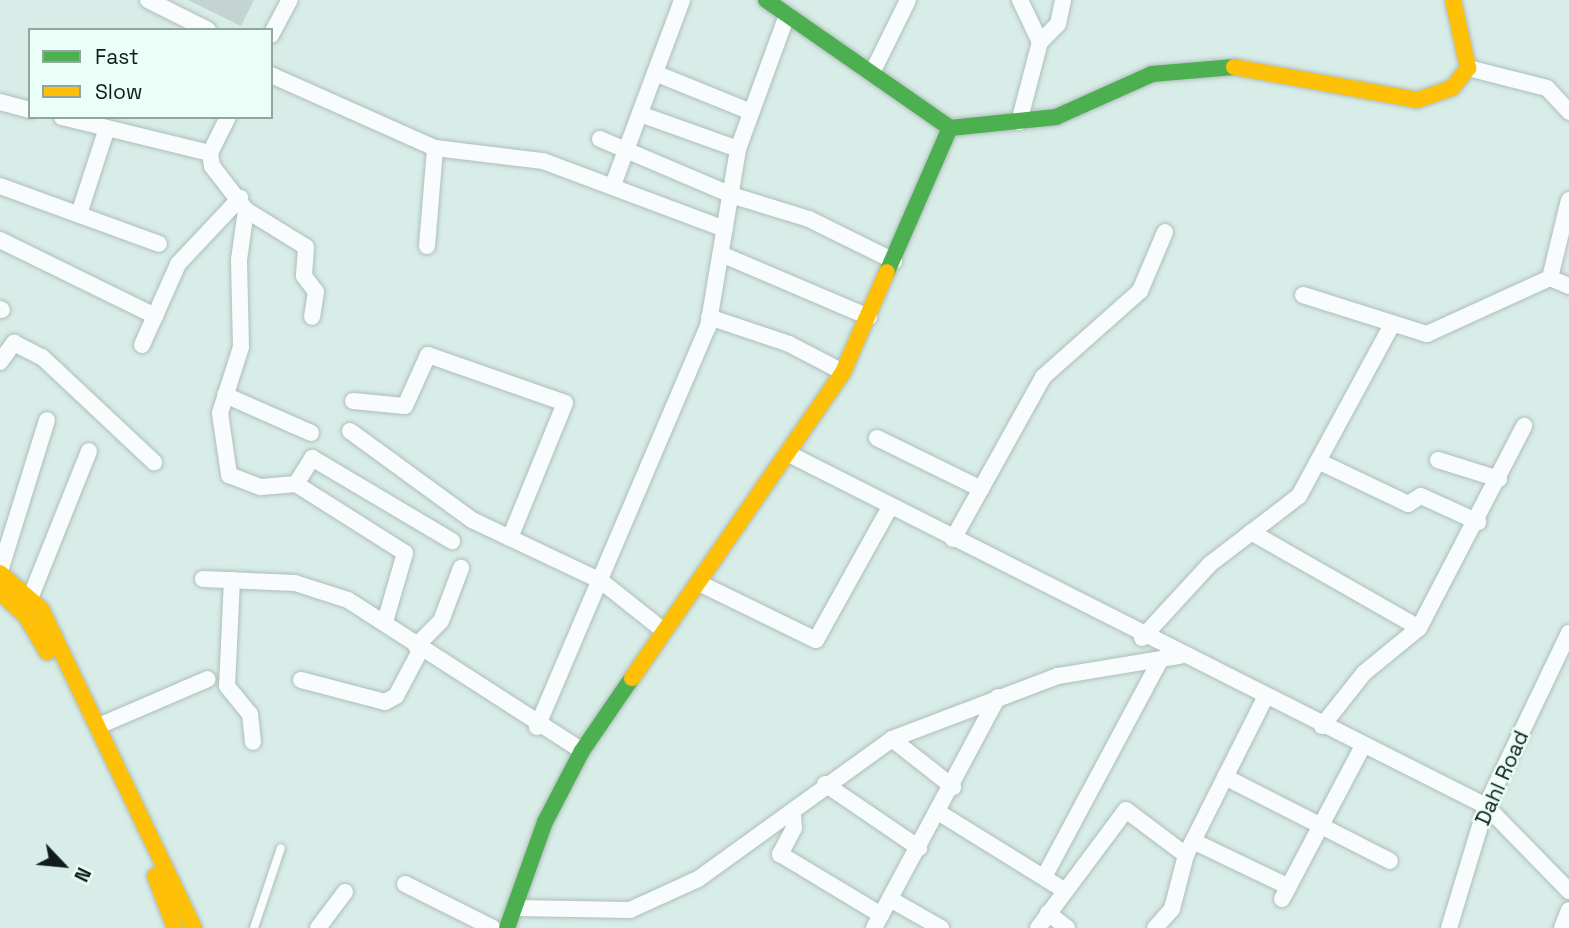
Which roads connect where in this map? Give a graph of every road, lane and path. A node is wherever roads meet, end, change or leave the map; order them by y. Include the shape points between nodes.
1 (148, 0) edge
2 (290, 0) edge
3 (682, 0) edge
4 (766, 0) edge
5 (908, 0) edge
6 (1020, 0) edge
7 (1063, 0) edge
8 (1453, 0) edge
9 (787, 15) junction
10 (204, 28) edge
11 (273, 31) edge
12 (1041, 42) junction
13 (1468, 68) junction
14 (655, 73) junction
15 (872, 73) junction
16 (273, 76) edge
17 (0, 102) edge
18 (28, 109) edge
19 (751, 112) junction
20 (1569, 112) edge
21 (640, 114) junction
22 (70, 119) edge
23 (227, 119) edge
24 (1019, 122) junction
25 (107, 128) junction
26 (950, 128) junction
27 (600, 139) dead end
28 (435, 148) junction
29 (627, 149) junction
30 (738, 149) junction
31 (210, 153) junction
32 (613, 185) junction
33 (0, 186) edge
34 (731, 195) junction
35 (1569, 200) edge
36 (243, 204) junction
37 (79, 215) junction
38 (725, 229) junction
39 (1165, 232) dead end
40 (0, 240) edge
41 (159, 244) dead end
42 (427, 246) dead end
43 (721, 254) junction
44 (894, 261) junction
45 (1550, 278) junction
46 (1569, 286) edge
47 (1303, 295) dead end
48 (155, 316) junction
49 (312, 317) dead end
50 (709, 317) junction
51 (869, 317) junction
52 (1392, 325) junction
53 (142, 345) dead end
54 (0, 362) edge
55 (843, 372) junction
56 (225, 395) junction
57 (353, 401) dead end
58 (47, 420) dead end
59 (1524, 426) dead end
60 (350, 431) dead end
61 (311, 433) dead end
62 (877, 438) dead end
63 (89, 451) dead end
64 (791, 455) junction
65 (1438, 460) dead end
66 (1318, 461) junction
67 (155, 462) dead end
68 (1499, 479) junction
69 (296, 484) junction
70 (981, 489) junction
71 (890, 507) junction
72 (1478, 522) junction
73 (1251, 532) junction
74 (510, 538) junction
75 (953, 539) junction
76 (452, 541) dead end
77 (461, 568) dead end
78 (0, 572) edge
79 (203, 579) dead end
80 (232, 580) junction
81 (601, 581) junction
82 (699, 583) junction
83 (0, 592) edge
84 (31, 596) junction
85 (385, 622) junction
86 (1419, 628) junction
87 (664, 631) junction
88 (1569, 633) edge
89 (1142, 638) junction
90 (418, 647) junction
91 (1178, 656) junction
92 (1161, 659) junction
93 (208, 679) dead end
94 (301, 680) dead end
95 (998, 696) junction
96 (1265, 698) junction
97 (101, 725) junction
98 (1322, 726) junction
99 (537, 727) junction
100 (892, 739) junction
101 (253, 742) dead end
102 (1363, 746) junction
103 (582, 751) junction
104 (1225, 777) junction
105 (825, 784) junction
106 (953, 787) junction
107 (1486, 806) junction
108 (938, 813) junction
109 (793, 816) junction
110 (1320, 827) junction
111 (148, 840) junction
112 (281, 848) dead end
113 (919, 848) junction
114 (1189, 848) junction
115 (1390, 861) dead end
116 (1044, 877) junction
117 (405, 884) dead end
118 (1064, 890) junction
119 (1569, 891) edge
120 (345, 892) dead end
121 (890, 900) junction
122 (515, 908) junction
123 (1569, 910) edge
124 (1048, 913) junction
125 (878, 922) edge
126 (175, 928) edge
127 (194, 928) edge
128 (254, 928) edge
129 (318, 928) edge
130 (493, 928) edge
131 (508, 928) edge
132 (941, 928) edge
133 (1038, 928) edge
134 (1067, 928) edge
135 (1155, 928) edge
136 (1449, 928) edge
137 (1562, 928) edge

1 - 10 street
2 - 11 street
3 - 14 street
4 - 9 street
5 - 15 street
6 - 12 street
7 - 12 street via 1058,24
8 - 13 street
9 - 15 street
9 - 19 street
12 - 24 street
13 - 20 street via 1547,88
13 - 24 street via 1452,88 1417,100 1252,66 1152,74 1056,117
14 - 19 street
14 - 21 street
15 - 26 street
16 - 28 street
17 - 18 street
19 - 30 street
21 - 29 street
21 - 30 street
22 - 25 street
23 - 31 street
24 - 26 street
25 - 31 street
25 - 37 street
26 - 44 street
27 - 29 street
28 - 32 street via 508,153
28 - 42 street
29 - 32 street
29 - 34 street
30 - 34 street
31 - 36 street via 212,166
32 - 38 street
33 - 37 street
34 - 38 street
34 - 44 street via 809,219
35 - 45 street
36 - 48 street via 178,264
36 - 49 street via 306,247 304,276 317,292
36 - 56 street via 241,347
37 - 41 street
38 - 43 street
39 - 70 street via 1140,291 1043,377
40 - 48 street
43 - 50 street
43 - 51 street
44 - 51 street
45 - 46 street
45 - 52 street via 1427,334
47 - 52 street
48 - 53 street
50 - 55 street via 789,344
50 - 81 street
51 - 55 street
52 - 66 street
54 - 67 street via 14,343 42,357
55 - 64 street
56 - 61 street
56 - 69 street via 220,413 229,475 261,487
57 - 74 street via 405,406 428,355 565,403
58 - 78 street
59 - 68 street
60 - 74 street via 472,520
62 - 70 street
63 - 84 street
64 - 71 street
64 - 82 street
65 - 68 street
66 - 72 street via 1408,504 1421,496
66 - 73 street via 1299,496
68 - 72 street
69 - 76 street via 312,458
69 - 85 street via 404,553
70 - 75 street
71 - 75 street
71 - 82 street via 816,640
72 - 86 street
73 - 86 street
73 - 89 street via 1210,564
74 - 81 street
75 - 89 street
77 - 90 street via 441,621
78 - 84 street
79 - 80 street
80 - 85 street via 322,589
80 - 101 street via 227,686 247,708
81 - 87 street
81 - 99 street
82 - 87 street
83 - 111 street via 37,635
84 - 97 street
85 - 90 street
86 - 98 street via 1364,673
87 - 103 street
88 - 107 street, Dahl Road
89 - 91 street
90 - 94 street via 396,696 385,702
90 - 99 street
91 - 92 street
91 - 96 street
92 - 95 street via 1058,676
92 - 116 street
93 - 97 street
95 - 100 street
95 - 106 street
96 - 98 street
96 - 104 street
97 - 111 street
98 - 102 street
99 - 103 street
100 - 105 street
100 - 106 street
102 - 107 street
102 - 110 street
103 - 122 street via 545,822
104 - 110 street
104 - 114 street
105 - 109 street
105 - 113 street
106 - 108 street
107 - 119 street
107 - 136 street, Dahl Road
108 - 113 street
108 - 116 street
109 - 122 street via 698,879 630,910
109 - 125 street via 794,828 780,854
110 - 114 street via 1285,893
110 - 115 street
111 - 126 street
111 - 127 street
112 - 128 lane
113 - 121 street
114 - 118 street via 1126,810
114 - 135 street via 1172,909
116 - 118 street
117 - 130 street
118 - 124 street
120 - 129 street
121 - 125 street
121 - 132 street
122 - 131 street
123 - 137 street
124 - 133 street
124 - 134 street

